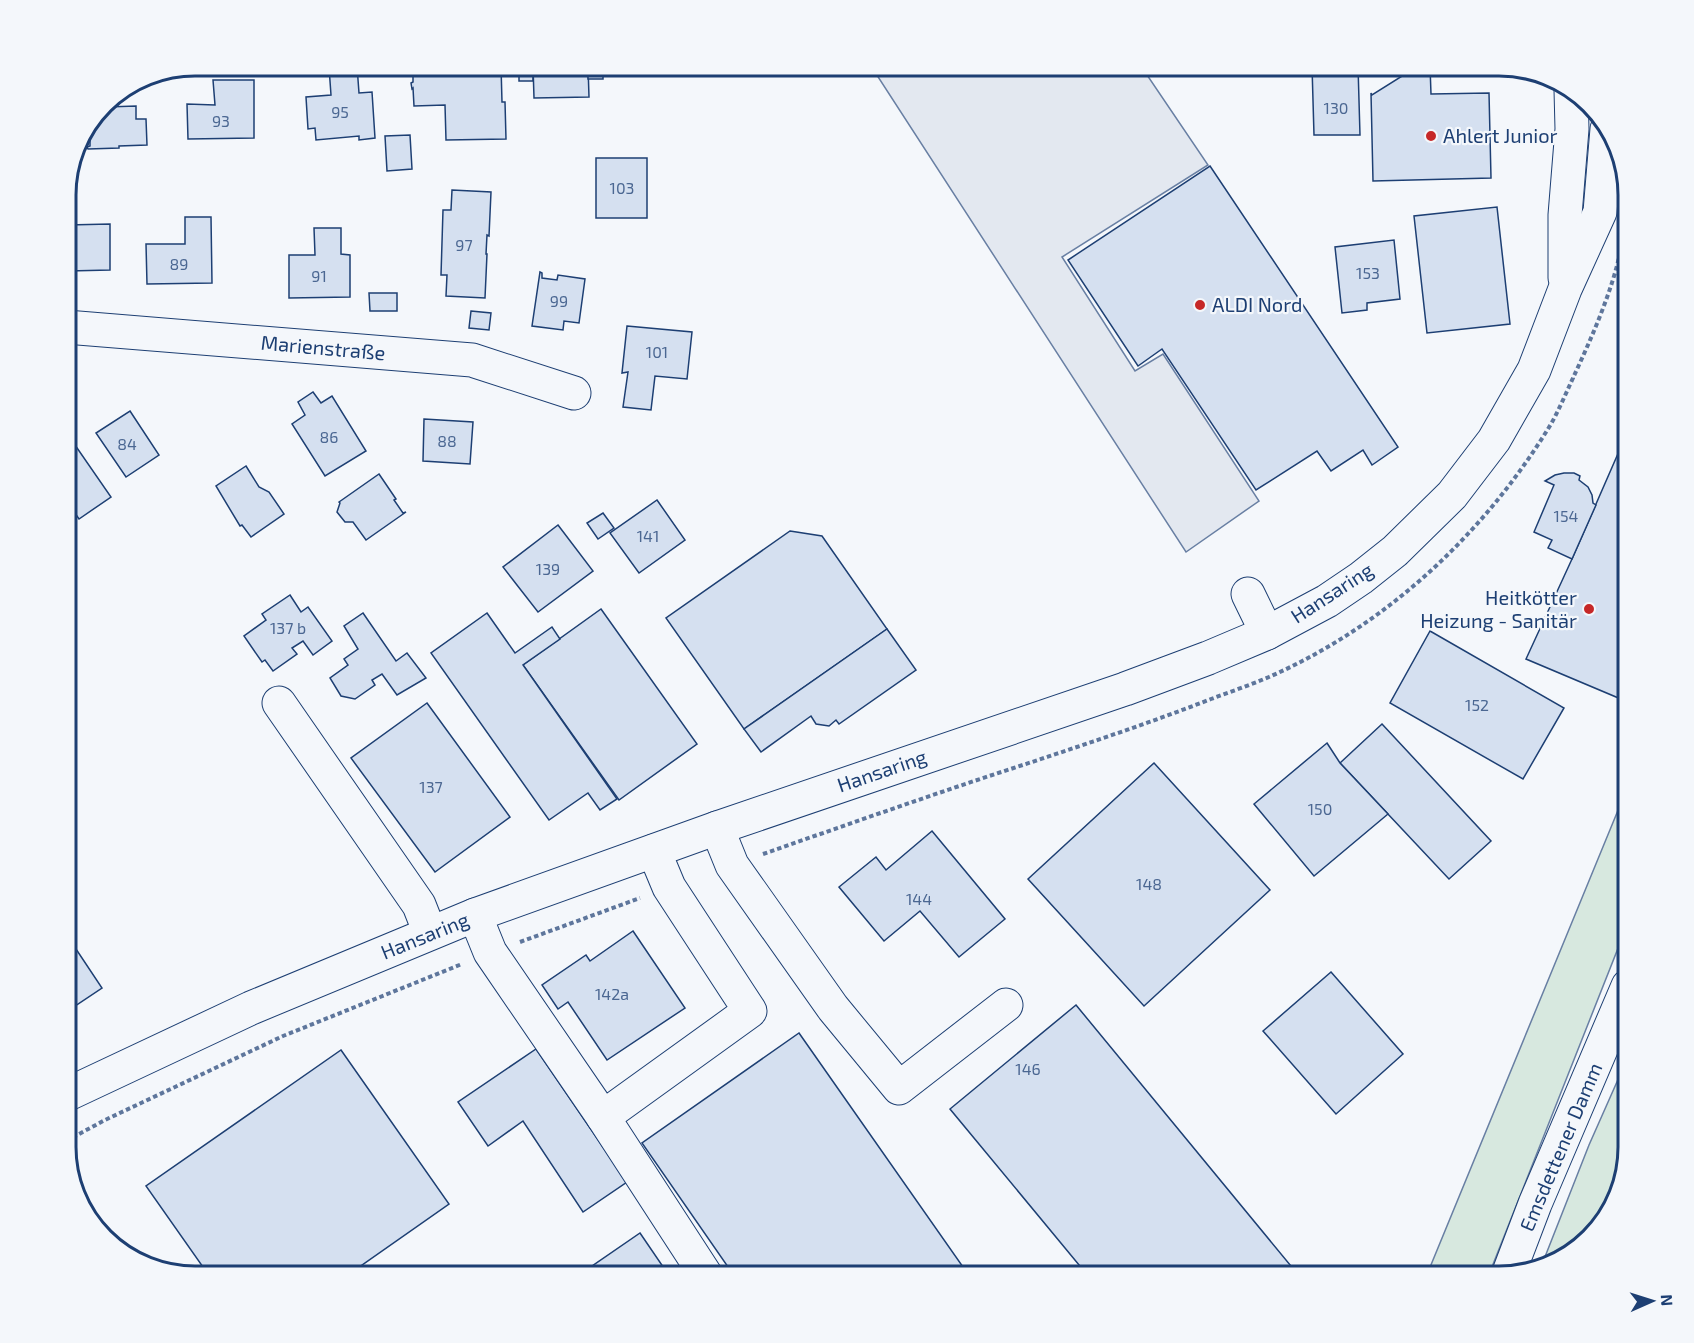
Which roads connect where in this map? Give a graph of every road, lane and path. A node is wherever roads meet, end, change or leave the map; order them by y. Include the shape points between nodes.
1 (1571, 102) edge
2 (1606, 145) edge
3 (1565, 289) junction
4 (77, 328) edge
5 (574, 393) dead end
6 (1248, 594) dead end
7 (1267, 633) junction
8 (279, 703) dead end
9 (717, 828) junction
10 (654, 851) junction
11 (475, 915) junction
12 (430, 933) junction
13 (1006, 1005) dead end
14 (1618, 1009) edge
15 (77, 1090) edge
16 (603, 1117) junction
17 (1512, 1265) edge
18 (700, 1266) edge

1 - 3 street, Hansaring
2 - 3 street, Hansaring via 1600,212
3 - 7 street, Hansaring via 1534,370 1494,440 1452,495 1395,551 1360,578
4 - 5 street, Marienstraße via 472,360
6 - 7 street
7 - 9 street, Hansaring via 1125,689
8 - 12 street via 419,905
9 - 10 street, Hansaring
9 - 13 street via 732,865 833,1008 899,1089
10 - 11 street, Hansaring
10 - 16 street via 669,887 750,1011
11 - 12 street, Hansaring
11 - 16 street via 490,952
12 - 15 street, Hansaring via 251,1008
14 - 17 street, Emsdettener Damm
16 - 18 street

